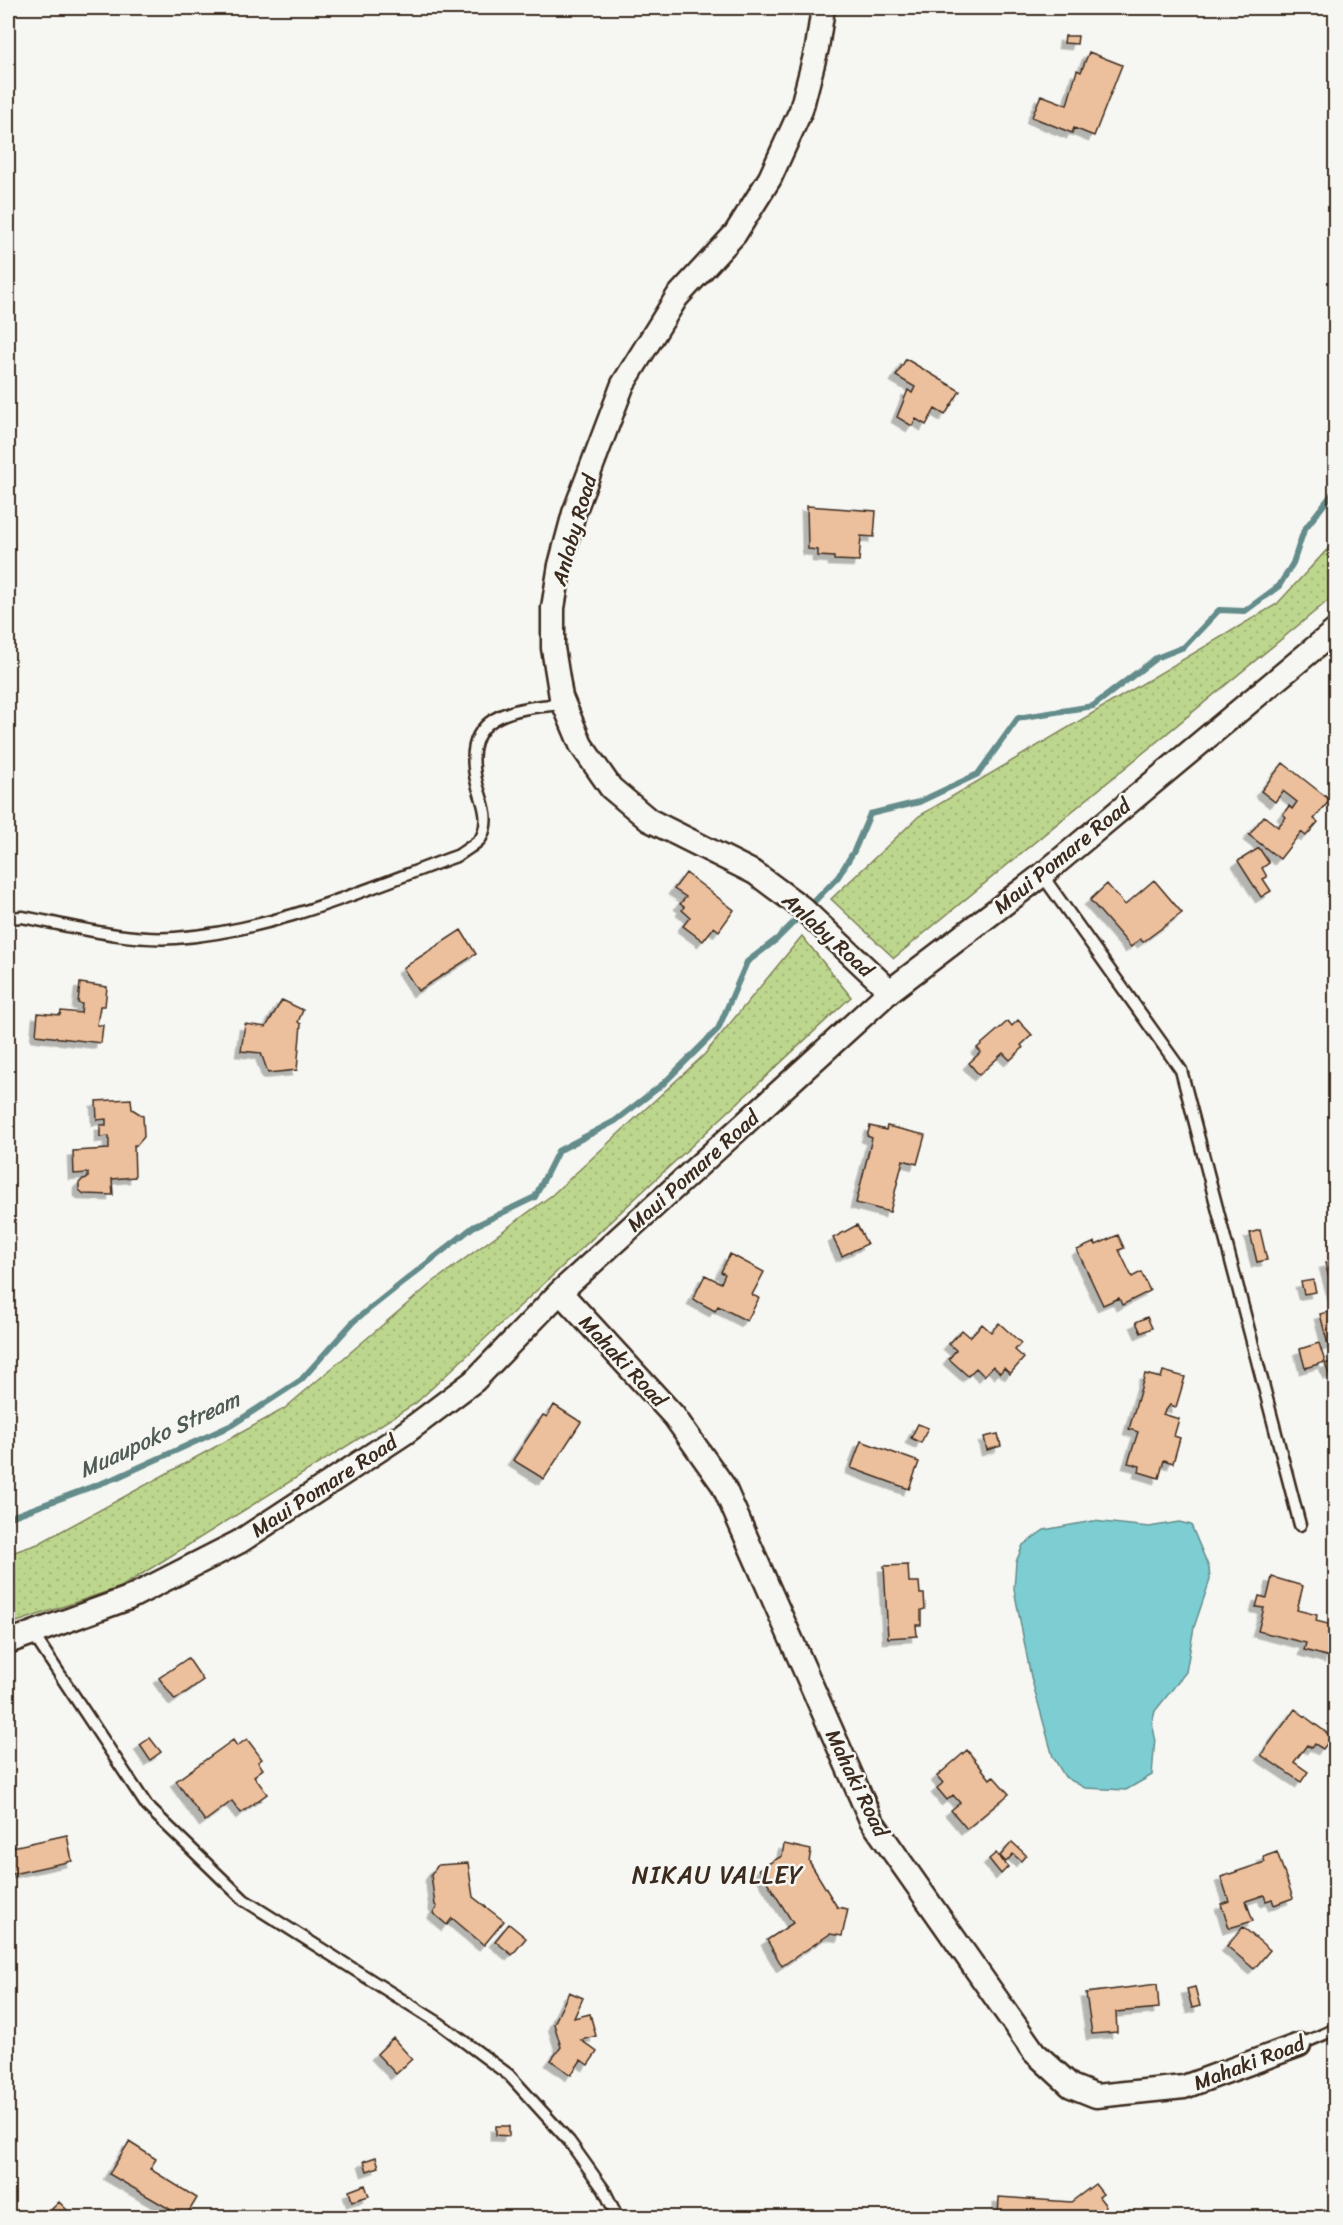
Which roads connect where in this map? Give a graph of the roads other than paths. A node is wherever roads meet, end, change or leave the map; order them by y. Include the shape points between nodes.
1 (823, 8) edge
2 (1335, 630) edge
3 (564, 704) junction
4 (1042, 875) junction
5 (8, 918) edge
6 (890, 991) junction
7 (560, 1292) junction
8 (1300, 1526) dead end
9 (33, 1634) junction
10 (8, 1642) edge
11 (1335, 2029) edge
12 (1299, 2045) joint
13 (618, 2217) edge

1 - 3 street, Anlaby Road via 801,110 770,178 735,234 677,297 623,384 574,513 553,608 553,648
2 - 4 street, Maui Pomare Road
3 - 5 lane via 513,710 492,719 480,734 472,758 486,812 480,838 459,855 289,918 218,932 174,938 119,936 22,917
3 - 6 street, Anlaby Road via 581,745 611,788 648,820 755,873 801,907
4 - 6 street, Maui Pomare Road
4 - 8 lane via 1181,1070
6 - 7 street, Maui Pomare Road
7 - 9 street, Maui Pomare Road via 474,1381 405,1433 239,1542 129,1598
7 - 12 street, Mahaki Road via 674,1416 723,1485 871,1820 1034,2052 1071,2086 1096,2096 1184,2087
9 - 10 street, Maui Pomare Road
9 - 13 lane via 147,1806 244,1900 439,2023 509,2075 569,2141
11 - 12 lane, Mahaki Road

